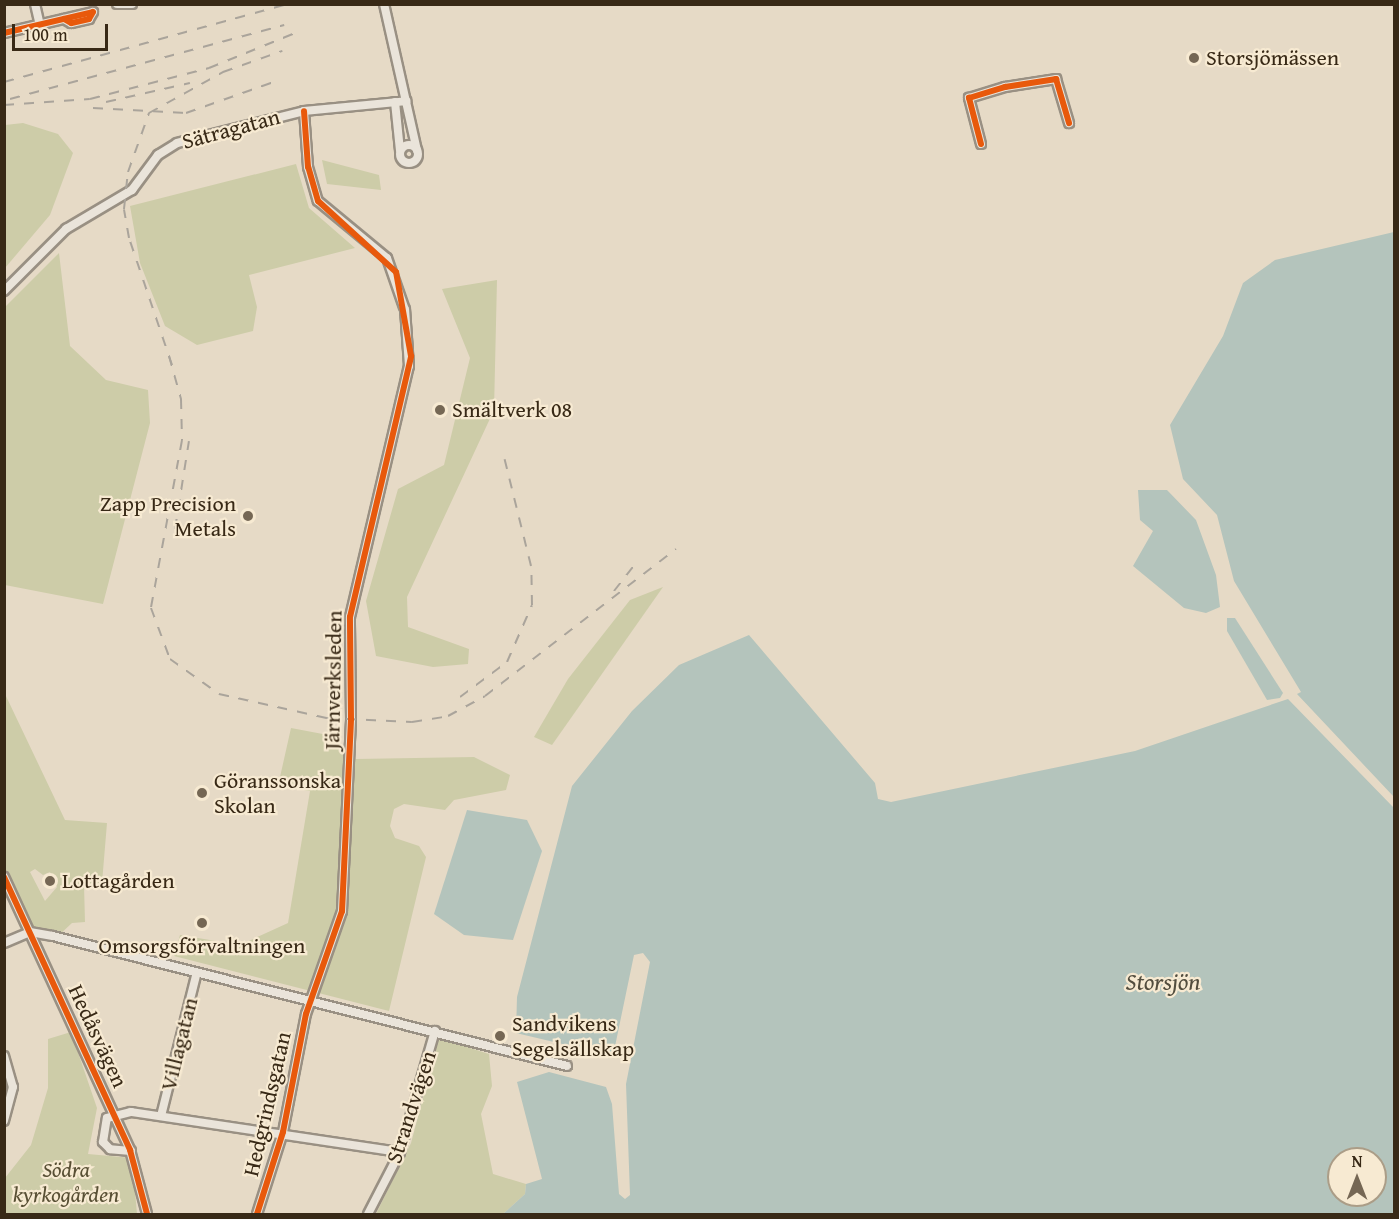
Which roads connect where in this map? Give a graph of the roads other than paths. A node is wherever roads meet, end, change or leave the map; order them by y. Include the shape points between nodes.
1 (35, 4) edge
2 (117, 4) edge
3 (132, 4) edge
4 (384, 4) edge
5 (64, 19) dead end
6 (40, 24) junction
7 (4, 33) edge
8 (407, 101) junction
9 (395, 102) junction
10 (304, 111) junction
11 (1069, 123) dead end
12 (981, 144) dead end
13 (400, 150) junction
14 (417, 150) junction
15 (4, 291) edge
16 (4, 877) edge
17 (30, 932) junction
18 (4, 943) edge
19 (197, 972) junction
20 (310, 1000) junction
21 (435, 1031) junction
22 (4, 1056) edge
23 (567, 1066) dead end
24 (115, 1115) junction
25 (161, 1116) junction
26 (4, 1121) edge
27 (283, 1132) junction
28 (130, 1152) junction
29 (400, 1152) junction
30 (147, 1215) edge
31 (257, 1215) edge
32 (368, 1215) edge

1 - 6 street
2 - 3 street
4 - 8 street
5 - 6 street
6 - 7 street
8 - 9 street, Sätragatan
8 - 14 street
9 - 10 street, Sätragatan
9 - 13 street
10 - 15 street, Sätragatan via 189,137 166,148 134,189 66,229
10 - 20 street, Järnverksleden via 308,166 318,201 387,258 404,308 410,366 350,617 345,886 330,950
11 - 12 street via 1056,79 1005,87 969,98
13 - 14 street via 408,144
13 - 14 street via 402,160 410,163
16 - 17 street, Hedåsvägen
17 - 18 street
17 - 19 street
17 - 24 street, Hedåsvägen
19 - 20 street
19 - 25 street, Villagatan
20 - 21 street
20 - 27 street, Hedgrindsgatan
21 - 23 street
21 - 29 street, Strandvägen
22 - 26 street via 13,1092
24 - 25 street
24 - 28 street, Hedåsvägen
24 - 28 street via 107,1118 103,1142 110,1149
25 - 27 street
27 - 29 street
27 - 31 street, Hedgrindsgatan
28 - 30 street, Hedåsvägen
29 - 32 street, Strandvägen

